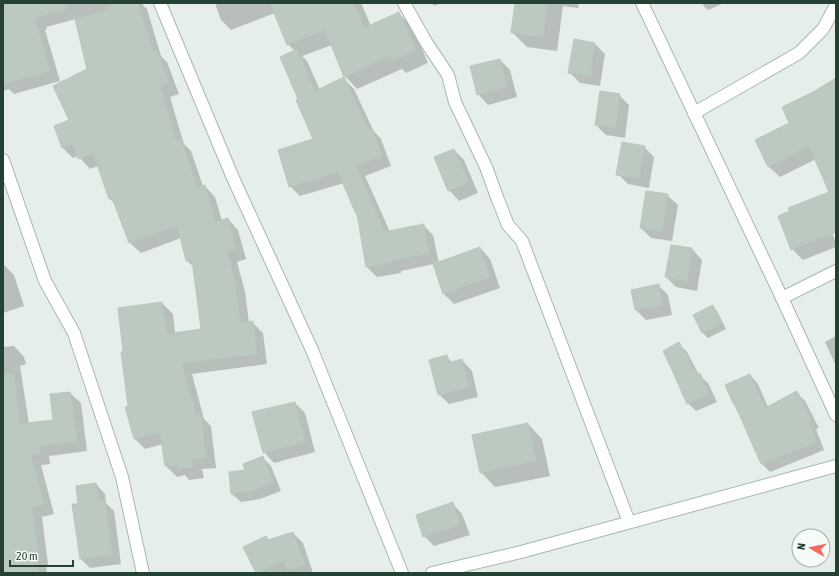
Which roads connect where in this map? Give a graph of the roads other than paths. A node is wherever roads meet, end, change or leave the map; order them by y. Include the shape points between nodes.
1 (160, 3) edge
2 (404, 3) edge
3 (642, 3) edge
4 (836, 5) edge
5 (694, 113) junction
6 (3, 160) edge
7 (836, 271) edge
8 (782, 298) junction
9 (836, 415) edge
10 (836, 466) edge
11 (629, 522) junction
12 (144, 573) edge
13 (402, 573) edge
14 (432, 573) edge

1 - 13 street via 233,178 312,350
2 - 11 street via 448,75 455,102 486,167 508,225 522,241
3 - 5 street
4 - 5 street via 823,29 800,53
5 - 8 street
6 - 12 street via 45,281 74,333 122,477
7 - 8 street
8 - 9 street
10 - 11 street
11 - 14 street

